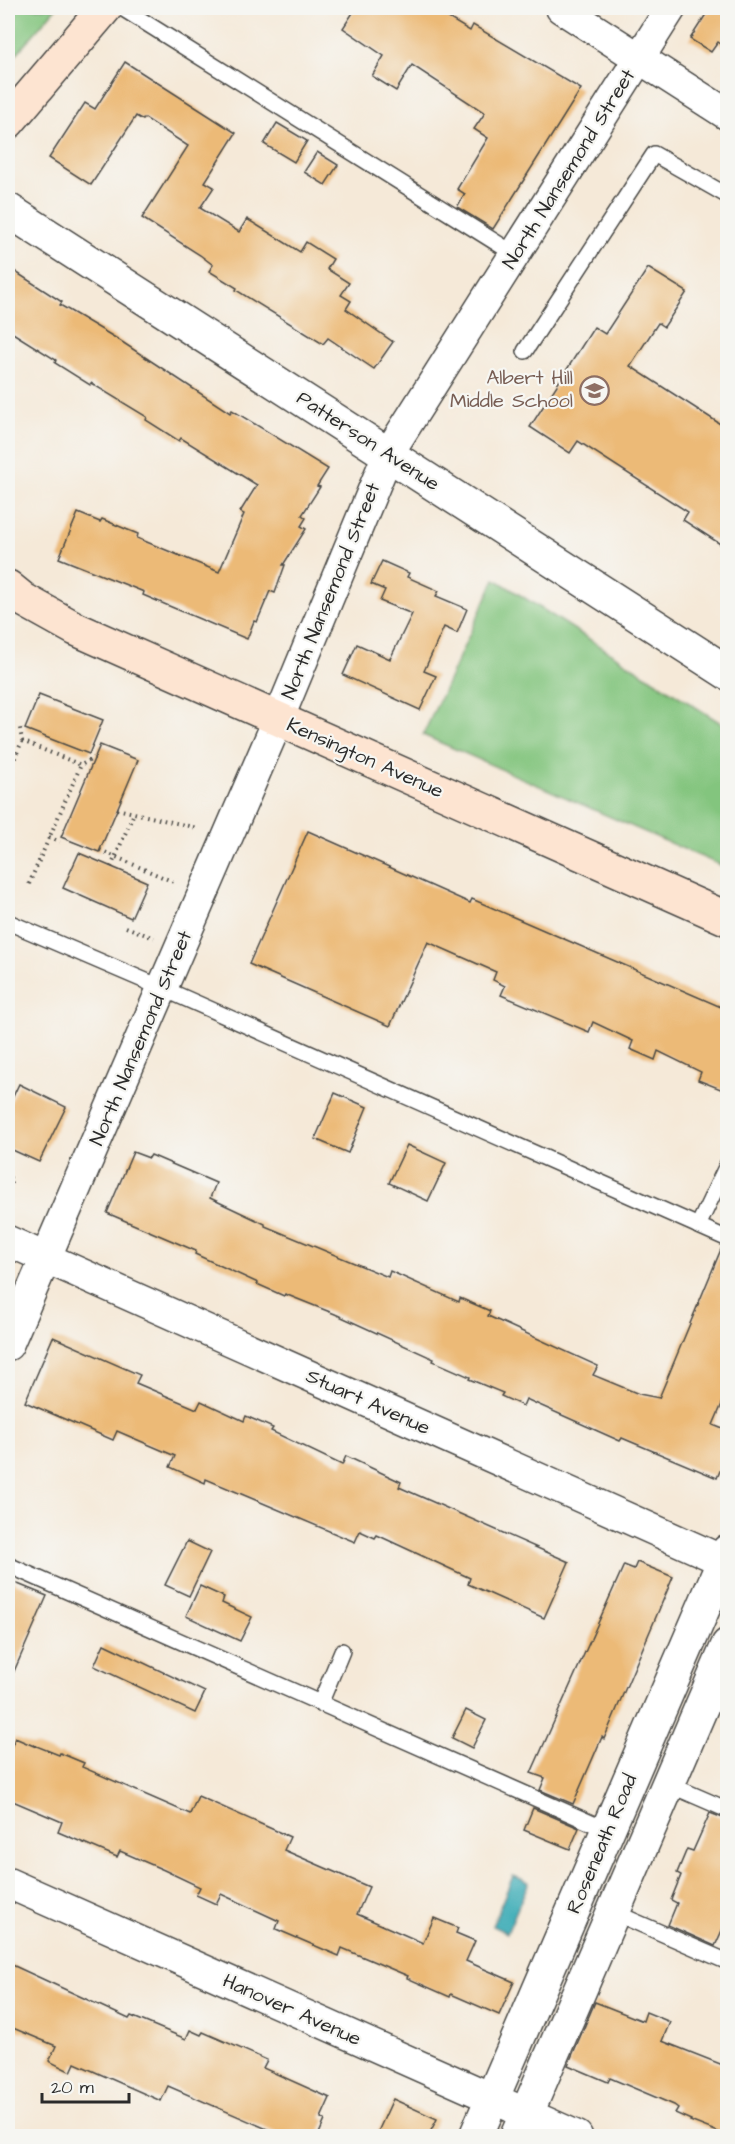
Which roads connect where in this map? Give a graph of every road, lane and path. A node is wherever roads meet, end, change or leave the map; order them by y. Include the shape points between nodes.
1 (105, 8) edge
2 (122, 8) edge
3 (561, 8) edge
4 (671, 8) edge
5 (639, 58) junction
6 (728, 115) edge
7 (8, 122) edge
8 (728, 196) edge
9 (8, 210) edge
10 (516, 255) junction
11 (525, 351) dead end
12 (388, 453) junction
13 (8, 587) edge
14 (728, 673) edge
15 (278, 720) junction
16 (20, 728) dead end
17 (22, 741) junction
18 (94, 758) dead end
19 (81, 765) junction
20 (8, 775) edge
21 (117, 809) dead end
22 (134, 813) junction
23 (197, 828) dead end
24 (49, 837) junction
25 (60, 842) dead end
26 (100, 850) dead end
27 (115, 857) junction
28 (111, 867) dead end
29 (176, 883) dead end
30 (28, 884) dead end
31 (728, 919) edge
32 (8, 922) edge
33 (126, 927) dead end
34 (154, 938) dead end
35 (162, 988) junction
36 (13, 1151) dead end
37 (8, 1154) edge
38 (728, 1163) edge
39 (8, 1165) edge
40 (8, 1197) edge
41 (698, 1226) junction
42 (728, 1239) edge
43 (8, 1241) edge
44 (45, 1258) junction
45 (8, 1345) edge
46 (726, 1559) edge
47 (8, 1565) edge
48 (728, 1645) edge
49 (342, 1651) dead end
50 (320, 1704) junction
51 (668, 1784) junction
52 (728, 1810) edge
53 (607, 1830) junction
54 (8, 1883) edge
55 (613, 1912) junction
56 (728, 1962) edge
57 (492, 2099) junction
58 (521, 2125) edge
59 (476, 2136) edge
60 (577, 2136) edge

1 - 7 main road
2 - 10 lane
3 - 5 street
4 - 5 street, North Nansemond Street
5 - 6 street
5 - 10 street, North Nansemond Street
8 - 11 lane via 654,154
9 - 12 street, Patterson Avenue
10 - 12 street, North Nansemond Street
12 - 14 street, Patterson Avenue
12 - 15 street, North Nansemond Street
13 - 15 main road, Kensington Avenue via 76,629
15 - 31 main road, Kensington Avenue
15 - 35 street, North Nansemond Street
16 - 17 path
17 - 19 path
17 - 20 path
18 - 19 path
19 - 24 path
21 - 22 path
22 - 23 path
22 - 27 path
24 - 25 path
24 - 30 path
26 - 27 path
27 - 28 path
27 - 29 path
32 - 35 lane
33 - 34 path
35 - 41 lane
35 - 44 street, North Nansemond Street
36 - 37 path
38 - 41 lane
39 - 40 path
41 - 42 lane
43 - 44 street, Stuart Avenue
44 - 45 street, North Nansemond Street
44 - 46 street, Stuart Avenue
46 - 53 street, Roseneath Road
47 - 50 lane
48 - 51 street, Roseneath Road
49 - 50 lane
50 - 53 lane
51 - 52 lane
51 - 55 street, Roseneath Road
53 - 57 street, Roseneath Road
54 - 57 street, Hanover Avenue
55 - 56 lane
55 - 58 street, Roseneath Road
57 - 58 street, Hanover Avenue
57 - 59 street, Roseneath Road
58 - 60 street, Hanover Avenue

